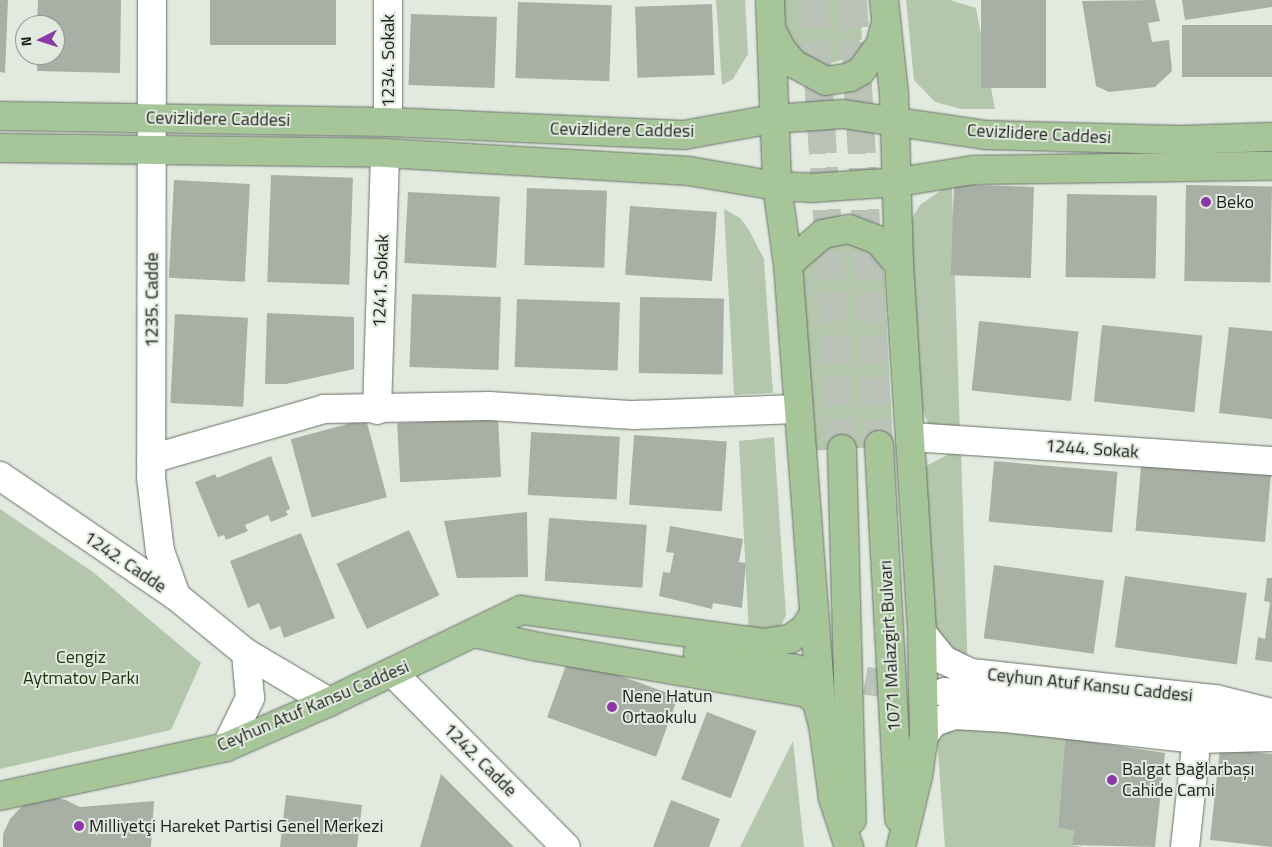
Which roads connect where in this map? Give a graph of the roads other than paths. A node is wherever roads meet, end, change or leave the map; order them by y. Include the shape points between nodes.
1 (152, 0) edge
2 (388, 0) edge
3 (770, 0) edge
4 (885, 13) edge
5 (772, 31) junction
6 (0, 116) edge
7 (152, 118) junction
8 (773, 119) junction
9 (895, 120) junction
10 (388, 122) junction
11 (1272, 137) edge
12 (0, 148) edge
13 (152, 150) junction
14 (385, 153) junction
15 (1272, 166) edge
16 (899, 182) junction
17 (777, 186) junction
18 (788, 264) junction
19 (899, 265) junction
20 (797, 409) junction
21 (377, 410) junction
22 (911, 437) junction
23 (879, 446) tunnel mouth
24 (842, 449) tunnel mouth
25 (151, 459) junction
26 (1272, 461) edge
27 (0, 476) edge
28 (176, 596) junction
29 (813, 615) junction
30 (474, 633) junction
31 (922, 633) junction
32 (246, 652) junction
33 (797, 669) tunnel mouth
34 (393, 673) junction
35 (944, 692) tunnel mouth
36 (329, 702) junction
37 (1272, 713) edge
38 (1272, 724) edge
39 (823, 725) junction
40 (924, 736) junction
41 (1272, 738) edge
42 (226, 747) junction
43 (1195, 754) dead end
44 (0, 796) edge
45 (566, 847) edge
46 (850, 847) edge
47 (901, 847) edge
48 (1185, 847) edge

1 - 7 street, 1235. Cadde
2 - 10 street, 1234. Sokak
3 - 5 main road
4 - 5 main road via 880,46 861,71 850,77 826,81 794,64 780,49
4 - 9 main road
5 - 8 main road
6 - 7 main road, Cevizlidere Caddesi
7 - 10 main road, Cevizlidere Caddesi
7 - 13 street, 1235. Cadde
8 - 9 main road, Cevizlidere Caddesi via 843,114
8 - 10 main road, Cevizlidere Caddesi via 684,135
8 - 17 main road
9 - 11 main road, Cevizlidere Caddesi via 986,135 1179,140
9 - 16 main road
12 - 13 main road, Cevizlidere Caddesi
13 - 14 main road, Cevizlidere Caddesi
13 - 25 street, 1235. Cadde
14 - 17 main road, Cevizlidere Caddesi via 689,171
14 - 21 street, 1241. Sokak
15 - 16 main road, Cevizlidere Caddesi via 973,170
16 - 17 main road, Cevizlidere Caddesi via 836,188
16 - 19 main road
17 - 18 main road
18 - 19 main road via 815,238 849,229 878,240
18 - 20 main road
19 - 22 main road
20 - 21 street via 634,415 569,408 489,406
20 - 29 main road
21 - 25 street via 324,409
22 - 26 street, 1244. Sokak
22 - 31 main road
23 - 47 main road, 1071 Malazgirt Bulvarı
24 - 46 main road
25 - 28 street, 1235. Cadde via 157,534
27 - 28 street, 1242. Cadde
28 - 32 street, 1242. Cadde
29 - 30 main road, Ceyhun Atuf Kansu Caddesi via 805,628 790,640 764,643 521,610
29 - 39 main road
30 - 33 main road, Ceyhun Atuf Kansu Caddesi via 540,628
30 - 34 main road, Ceyhun Atuf Kansu Caddesi
30 - 39 main road via 807,693 816,702
31 - 37 street, Ceyhun Atuf Kansu Caddesi via 944,660 971,673 1216,699
31 - 40 main road
32 - 36 street, 1242. Cadde
32 - 42 street via 250,698
34 - 36 main road, Ceyhun Atuf Kansu Caddesi
34 - 45 street, 1242. Cadde
35 - 38 street, Ceyhun Atuf Kansu Caddesi
36 - 42 main road, Ceyhun Atuf Kansu Caddesi
39 - 46 main road via 833,798
40 - 41 street via 934,722 954,715 1197,739
40 - 47 main road
42 - 44 main road, Ceyhun Atuf Kansu Caddesi
43 - 48 street

